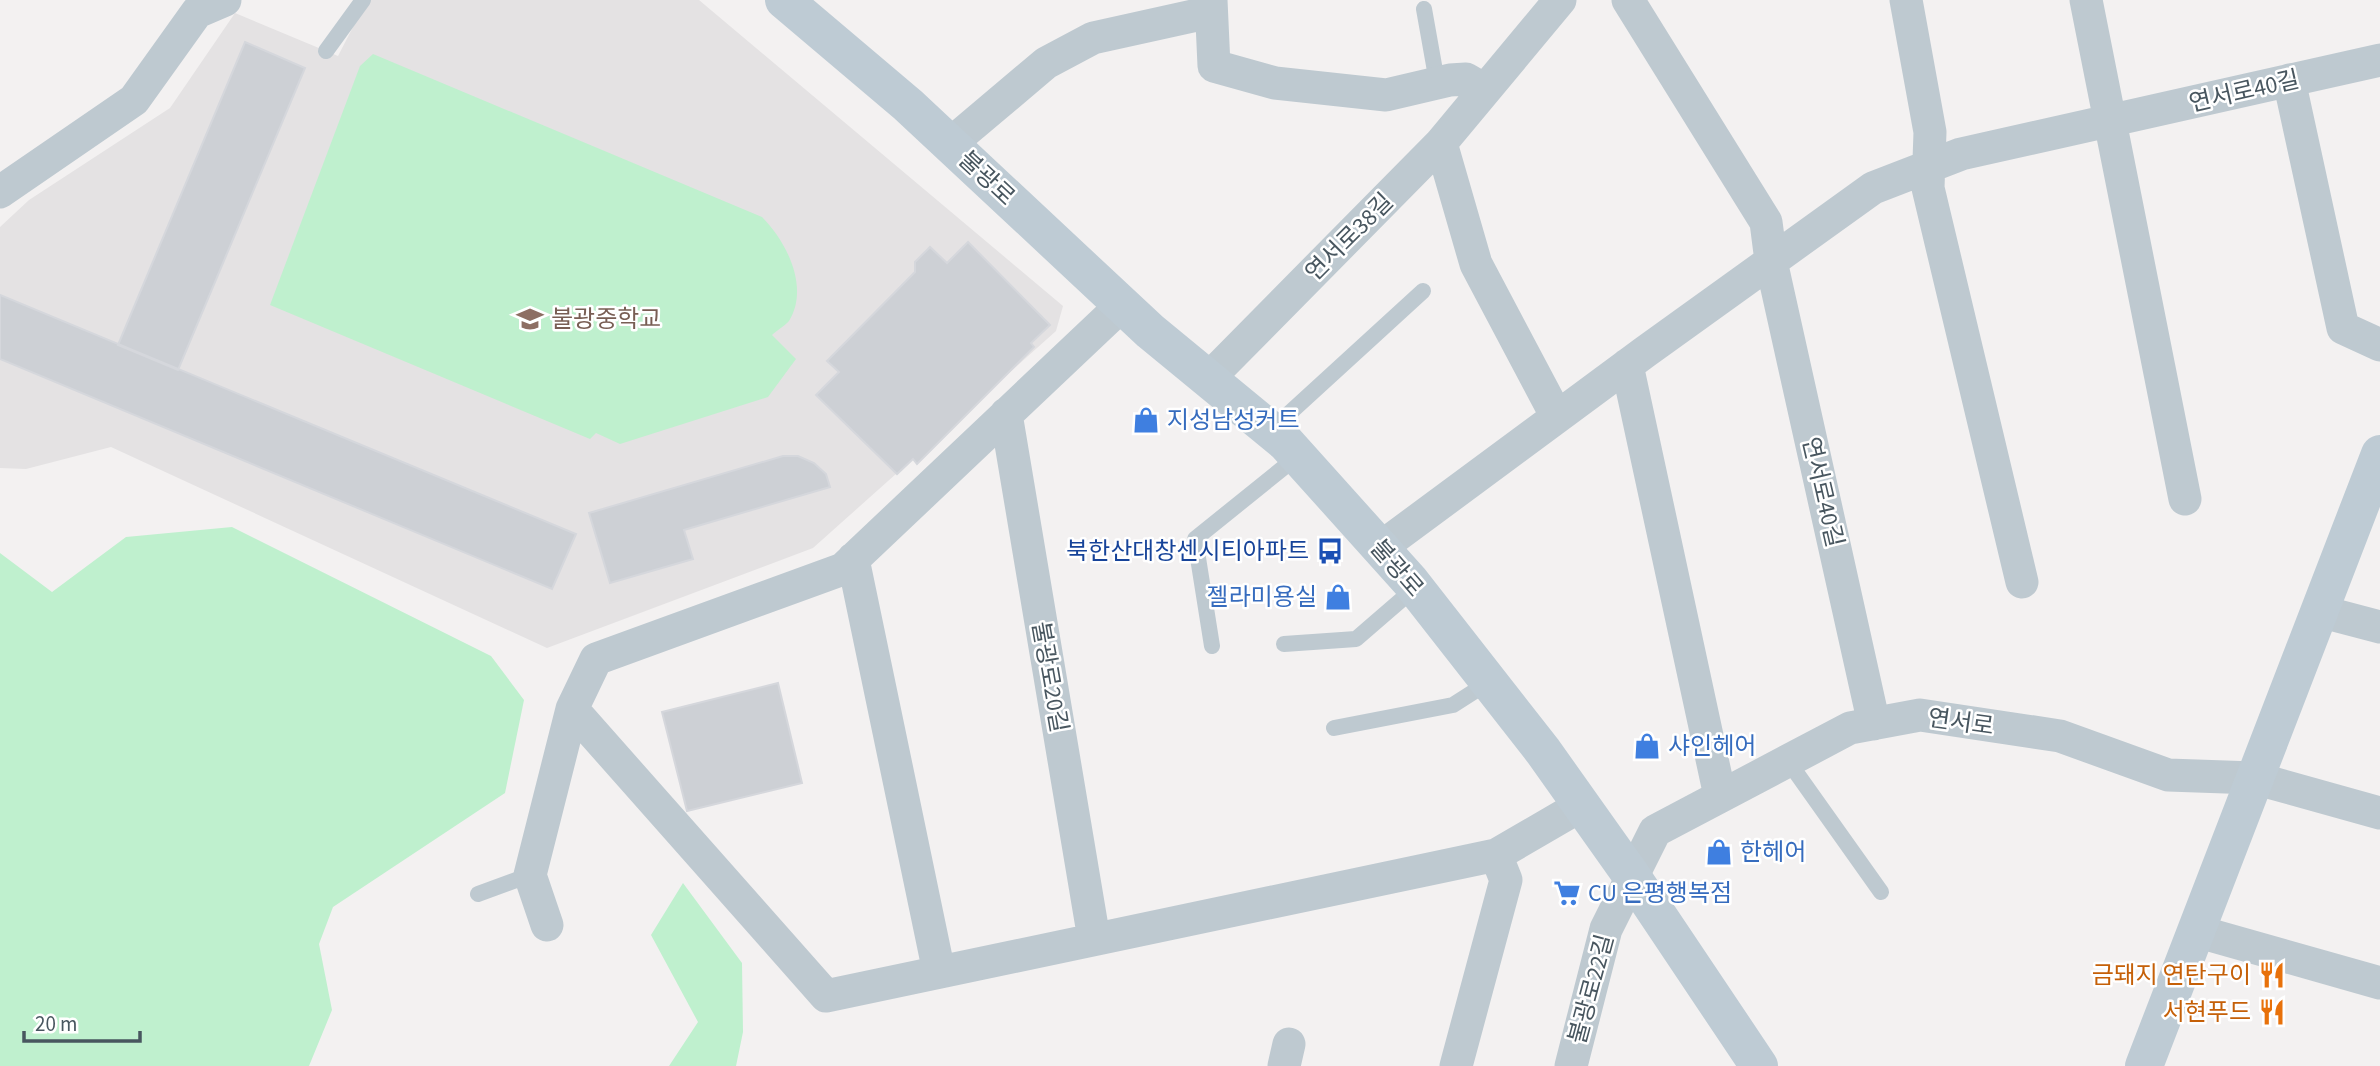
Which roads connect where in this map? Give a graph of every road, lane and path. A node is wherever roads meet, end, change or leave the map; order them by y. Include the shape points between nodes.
1 (225, 0) edge
2 (363, 0) edge
3 (784, 0) edge
4 (1560, 0) edge
5 (1628, 0) edge
6 (1906, 0) edge
7 (2086, 0) edge
8 (1211, 6) edge
9 (1424, 9) dead end
10 (326, 51) dead end
11 (2380, 60) edge
12 (2289, 80) junction
13 (1437, 82) junction
14 (1485, 90) junction
15 (2109, 121) junction
16 (1441, 143) junction
17 (950, 144) junction
18 (1929, 166) junction
19 (0, 192) edge
20 (1771, 261) junction
21 (1423, 291) dead end
22 (1122, 304) junction
23 (2380, 345) edge
24 (1627, 365) junction
25 (1208, 379) junction
26 (1006, 414) junction
27 (1558, 417) junction
28 (1284, 443) junction
29 (2380, 454) edge
30 (2185, 499) dead end
31 (1380, 548) junction
32 (853, 559) junction
33 (2022, 582) dead end
34 (1415, 588) junction
35 (2319, 611) junction
36 (2380, 627) edge
37 (1284, 643) dead end
38 (1212, 646) dead end
39 (1489, 682) junction
40 (572, 709) junction
41 (1874, 724) junction
42 (1334, 728) dead end
43 (1788, 761) junction
44 (2254, 778) junction
45 (1720, 796) junction
46 (1582, 805) junction
47 (2380, 813) edge
48 (1496, 855) junction
49 (530, 874) junction
50 (1631, 875) junction
51 (1881, 892) dead end
52 (478, 894) dead end
53 (547, 925) dead end
54 (2196, 931) junction
55 (1094, 939) junction
56 (939, 972) junction
57 (2380, 983) edge
58 (1456, 1066) edge
59 (1571, 1066) edge
60 (1759, 1066) edge
61 (2144, 1066) edge

1 - 19 street via 197,12 134,100
2 - 10 lane
3 - 17 main road, 불광로
4 - 14 street, 연서로38길
5 - 20 street, 연서로40길 via 1766,222
6 - 18 street via 1930,132
7 - 15 street
8 - 13 street via 1214,66 1275,83 1386,94
8 - 17 street, 불광로 via 1093,38 1046,62
9 - 13 lane
11 - 12 street, 연서로40길
12 - 15 street, 연서로40길
12 - 23 street via 2343,328
13 - 14 street via 1466,79
14 - 16 street, 연서로38길
15 - 18 street, 연서로40길 via 1961,154
15 - 30 street
16 - 25 street, 연서로38길
16 - 27 street via 1476,264
17 - 22 main road, 불광로
18 - 20 street, 연서로40길 via 1873,188
18 - 33 street via 1927,188
20 - 24 street, 연서로40길
20 - 41 street, 연서로40길
21 - 28 lane
22 - 25 main road, 불광로
22 - 26 street
24 - 27 street, 연서로40길
24 - 45 street
25 - 28 main road, 불광로
26 - 32 street
26 - 55 street, 불광로20길
27 - 31 street, 연서로40길
28 - 31 main road, 불광로
28 - 38 lane via 1195,538
29 - 35 main road
31 - 34 main road, 불광로
32 - 40 street via 844,569 596,659
32 - 56 street
34 - 37 lane via 1356,639
34 - 39 main road, 불광로
35 - 36 street
35 - 44 main road
39 - 42 lane via 1453,705
39 - 46 main road, 불광로
40 - 49 street
40 - 56 street via 826,996
41 - 43 street, 연서로 via 1850,728
41 - 44 street, 연서로 via 1920,715 2060,736 2168,775
43 - 45 street, 연서로
43 - 51 lane
44 - 47 street, 연서로
44 - 54 main road
45 - 50 street, 불광로22길 via 1655,831
46 - 48 street
46 - 50 main road, 불광로
48 - 55 street
48 - 58 street via 1506,880
49 - 52 lane
49 - 53 street
50 - 59 street, 불광로22길 via 1605,929
50 - 60 main road, 불광로
54 - 57 street
54 - 61 main road
55 - 56 street

